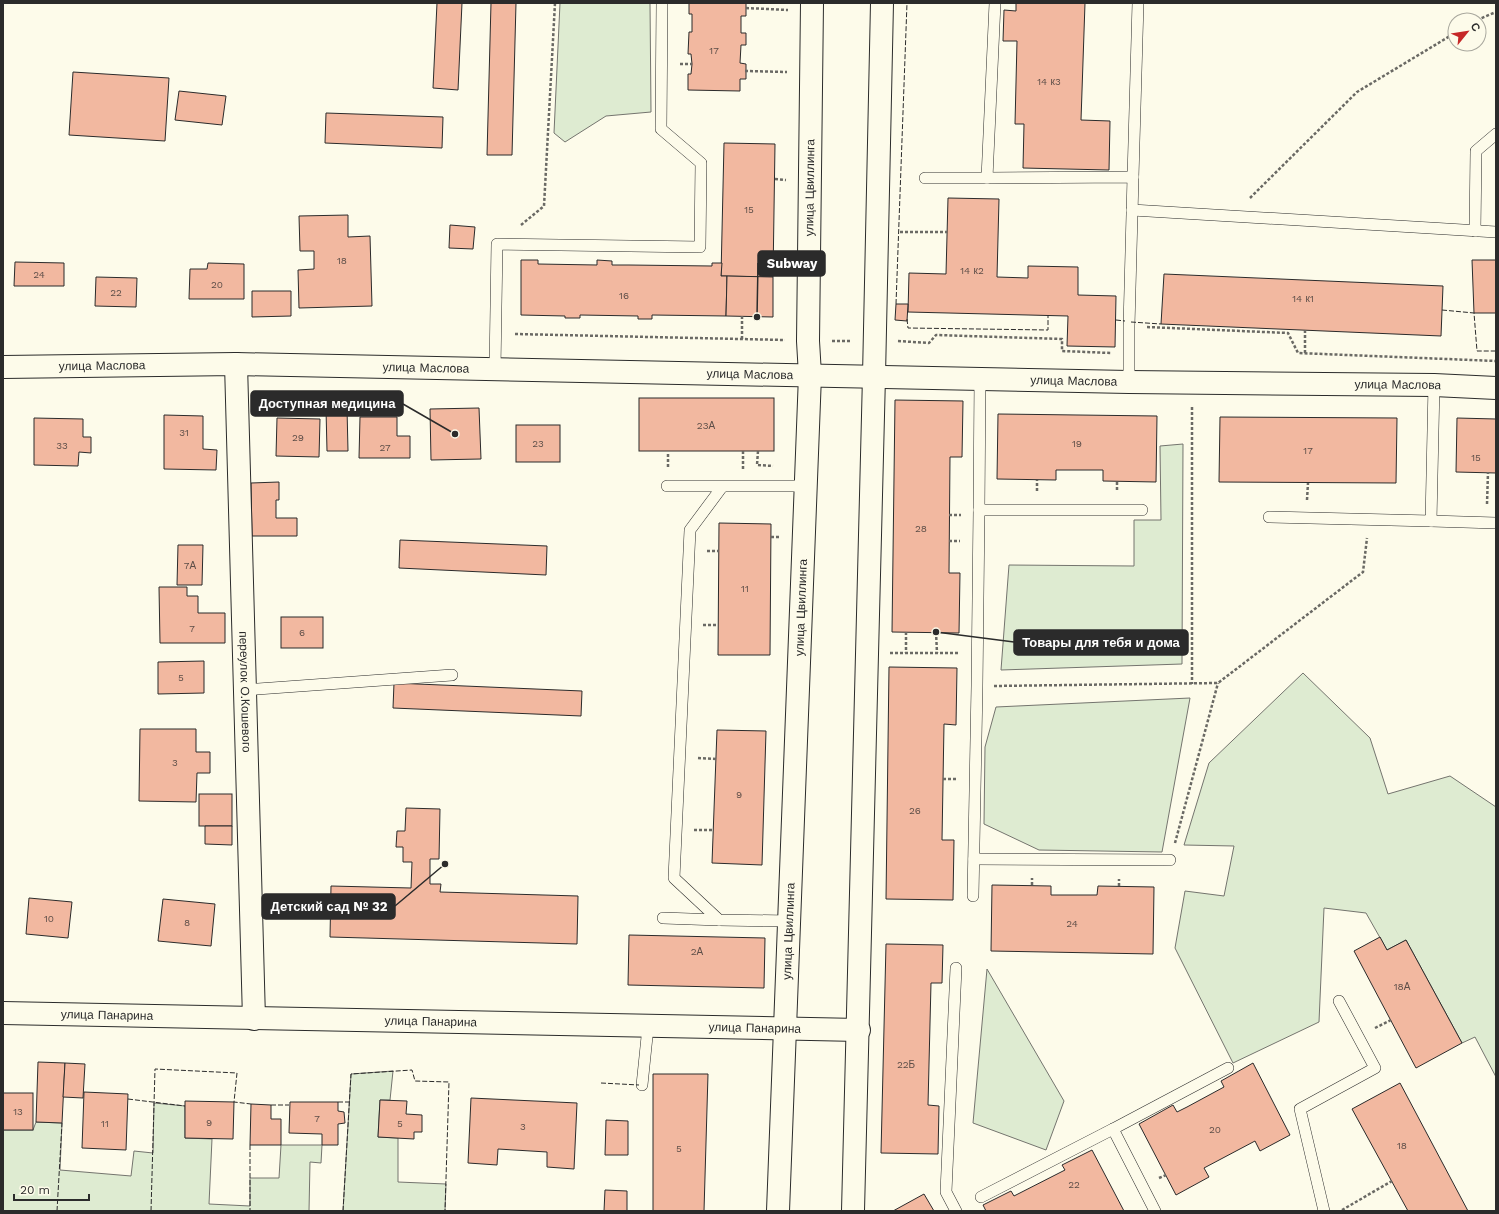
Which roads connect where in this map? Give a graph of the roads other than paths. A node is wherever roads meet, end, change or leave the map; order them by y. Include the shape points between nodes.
1 (662, 3) edge
2 (882, 3) edge
3 (995, 3) edge
4 (1138, 3) edge
5 (804, 6) edge
6 (1496, 134) edge
7 (1133, 177) junction
8 (925, 178) dead end
9 (987, 178) junction
10 (1132, 210) junction
11 (1475, 231) junction
12 (1496, 232) edge
13 (236, 364) junction
14 (3, 367) edge
15 (495, 369) junction
16 (810, 375) junction
17 (874, 376) junction
18 (980, 378) junction
19 (1129, 382) junction
20 (1434, 384) junction
21 (1496, 388) edge
22 (667, 486) dead end
23 (722, 486) junction
24 (806, 486) junction
25 (979, 510) junction
26 (1142, 510) dead end
27 (1269, 517) dead end
28 (1431, 521) junction
29 (1491, 523) edge
30 (452, 675) dead end
31 (245, 690) junction
32 (974, 859) junction
33 (1170, 860) road end
34 (973, 896) dead end
35 (663, 918) dead end
36 (719, 920) junction
37 (789, 921) junction
38 (956, 968) dead end
39 (1339, 1001) dead end
40 (3, 1013) edge
41 (254, 1019) junction
42 (648, 1027) junction
43 (785, 1029) junction
44 (859, 1030) junction
45 (1228, 1068) dead end
46 (642, 1085) dead end
47 (1113, 1129) junction
48 (981, 1197) dead end
49 (778, 1211) edge
50 (854, 1211) edge
51 (956, 1211) edge
52 (1155, 1211) edge
53 (1324, 1211) edge

1 - 15 lane via 661,129 701,163 700,247 497,244
2 - 17 street
3 - 9 lane
4 - 7 lane
5 - 16 street, улица Цвиллинга
6 - 11 lane via 1476,151
7 - 9 lane
7 - 10 lane
8 - 9 lane
10 - 11 lane
10 - 19 lane
11 - 12 lane
13 - 14 street, улица Маслова
13 - 15 street, улица Маслова
13 - 31 street, переулок О.Кошевого
15 - 16 street, улица Маслова
16 - 17 street, улица Маслова
16 - 24 street, улица Цвиллинга
17 - 18 street, улица Маслова
17 - 44 street
18 - 19 street, улица Маслова
18 - 25 lane
19 - 20 street, улица Маслова
20 - 21 street, улица Маслова
20 - 28 lane
22 - 23 lane
23 - 24 lane
23 - 36 lane via 690,530 674,878
24 - 37 street, улица Цвиллинга
25 - 26 lane
25 - 32 lane
27 - 28 lane
28 - 29 lane
30 - 31 lane
31 - 41 street, переулок О.Кошевого
32 - 33 lane
32 - 34 lane
35 - 36 lane
36 - 37 lane
37 - 43 street, улица Цвиллинга
38 - 51 lane via 946,1192
39 - 53 lane via 1375,1068 1300,1109
40 - 41 street, улица Панарина
41 - 42 street, улица Панарина
42 - 43 street, улица Панарина
42 - 46 lane
43 - 44 street, улица Панарина
43 - 49 street, улица Цвиллинга
44 - 50 street
45 - 47 lane
47 - 48 lane
47 - 52 lane

